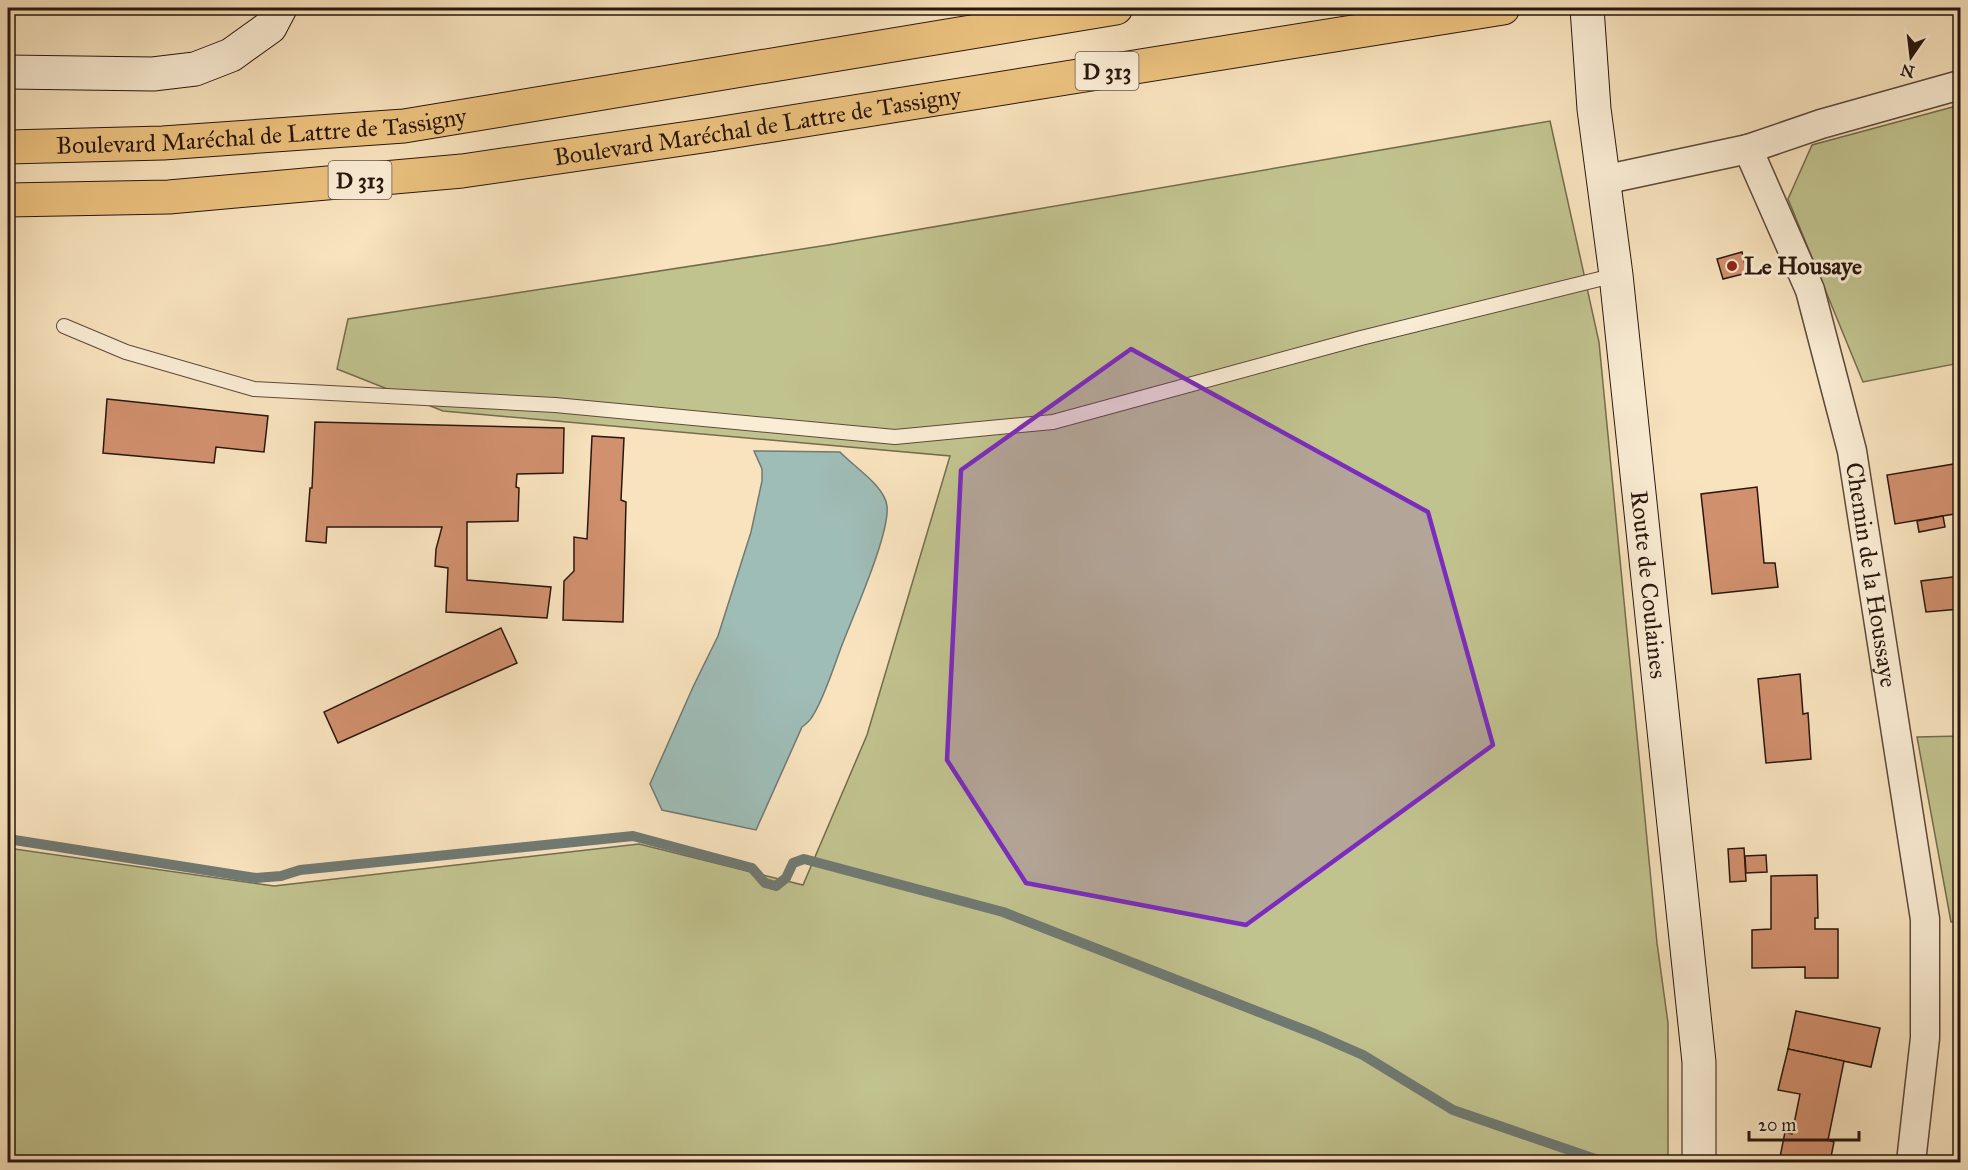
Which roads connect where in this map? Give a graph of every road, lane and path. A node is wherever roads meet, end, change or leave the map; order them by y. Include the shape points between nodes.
1 (280, 8) edge
2 (1116, 8) edge
3 (1503, 8) edge
4 (1587, 8) edge
5 (8, 72) edge
6 (1960, 85) edge
7 (8, 147) edge
8 (1748, 149) junction
9 (1603, 180) junction
10 (8, 200) edge
11 (1616, 275) junction
12 (64, 326) dead end
13 (1699, 1162) edge
14 (1911, 1162) edge

1 - 5 street via 270,27 231,55 195,69 153,74
2 - 7 highway, Boulevard Maréchal de Lattre de Tassigny / D 313 via 404,126 163,143
3 - 10 highway, Boulevard Maréchal de Lattre de Tassigny / D 313 via 462,171 169,197
4 - 9 street, Route de Coulaines
6 - 8 street
8 - 9 street
8 - 14 street, Chemin de la Houssaye via 1810,290 1852,451 1924,919 1926,1038
9 - 11 street, Route de Coulaines
11 - 12 lane via 1361,338 1053,422 895,437 555,405 254,389 126,352
11 - 13 street, Route de Coulaines via 1699,1062

